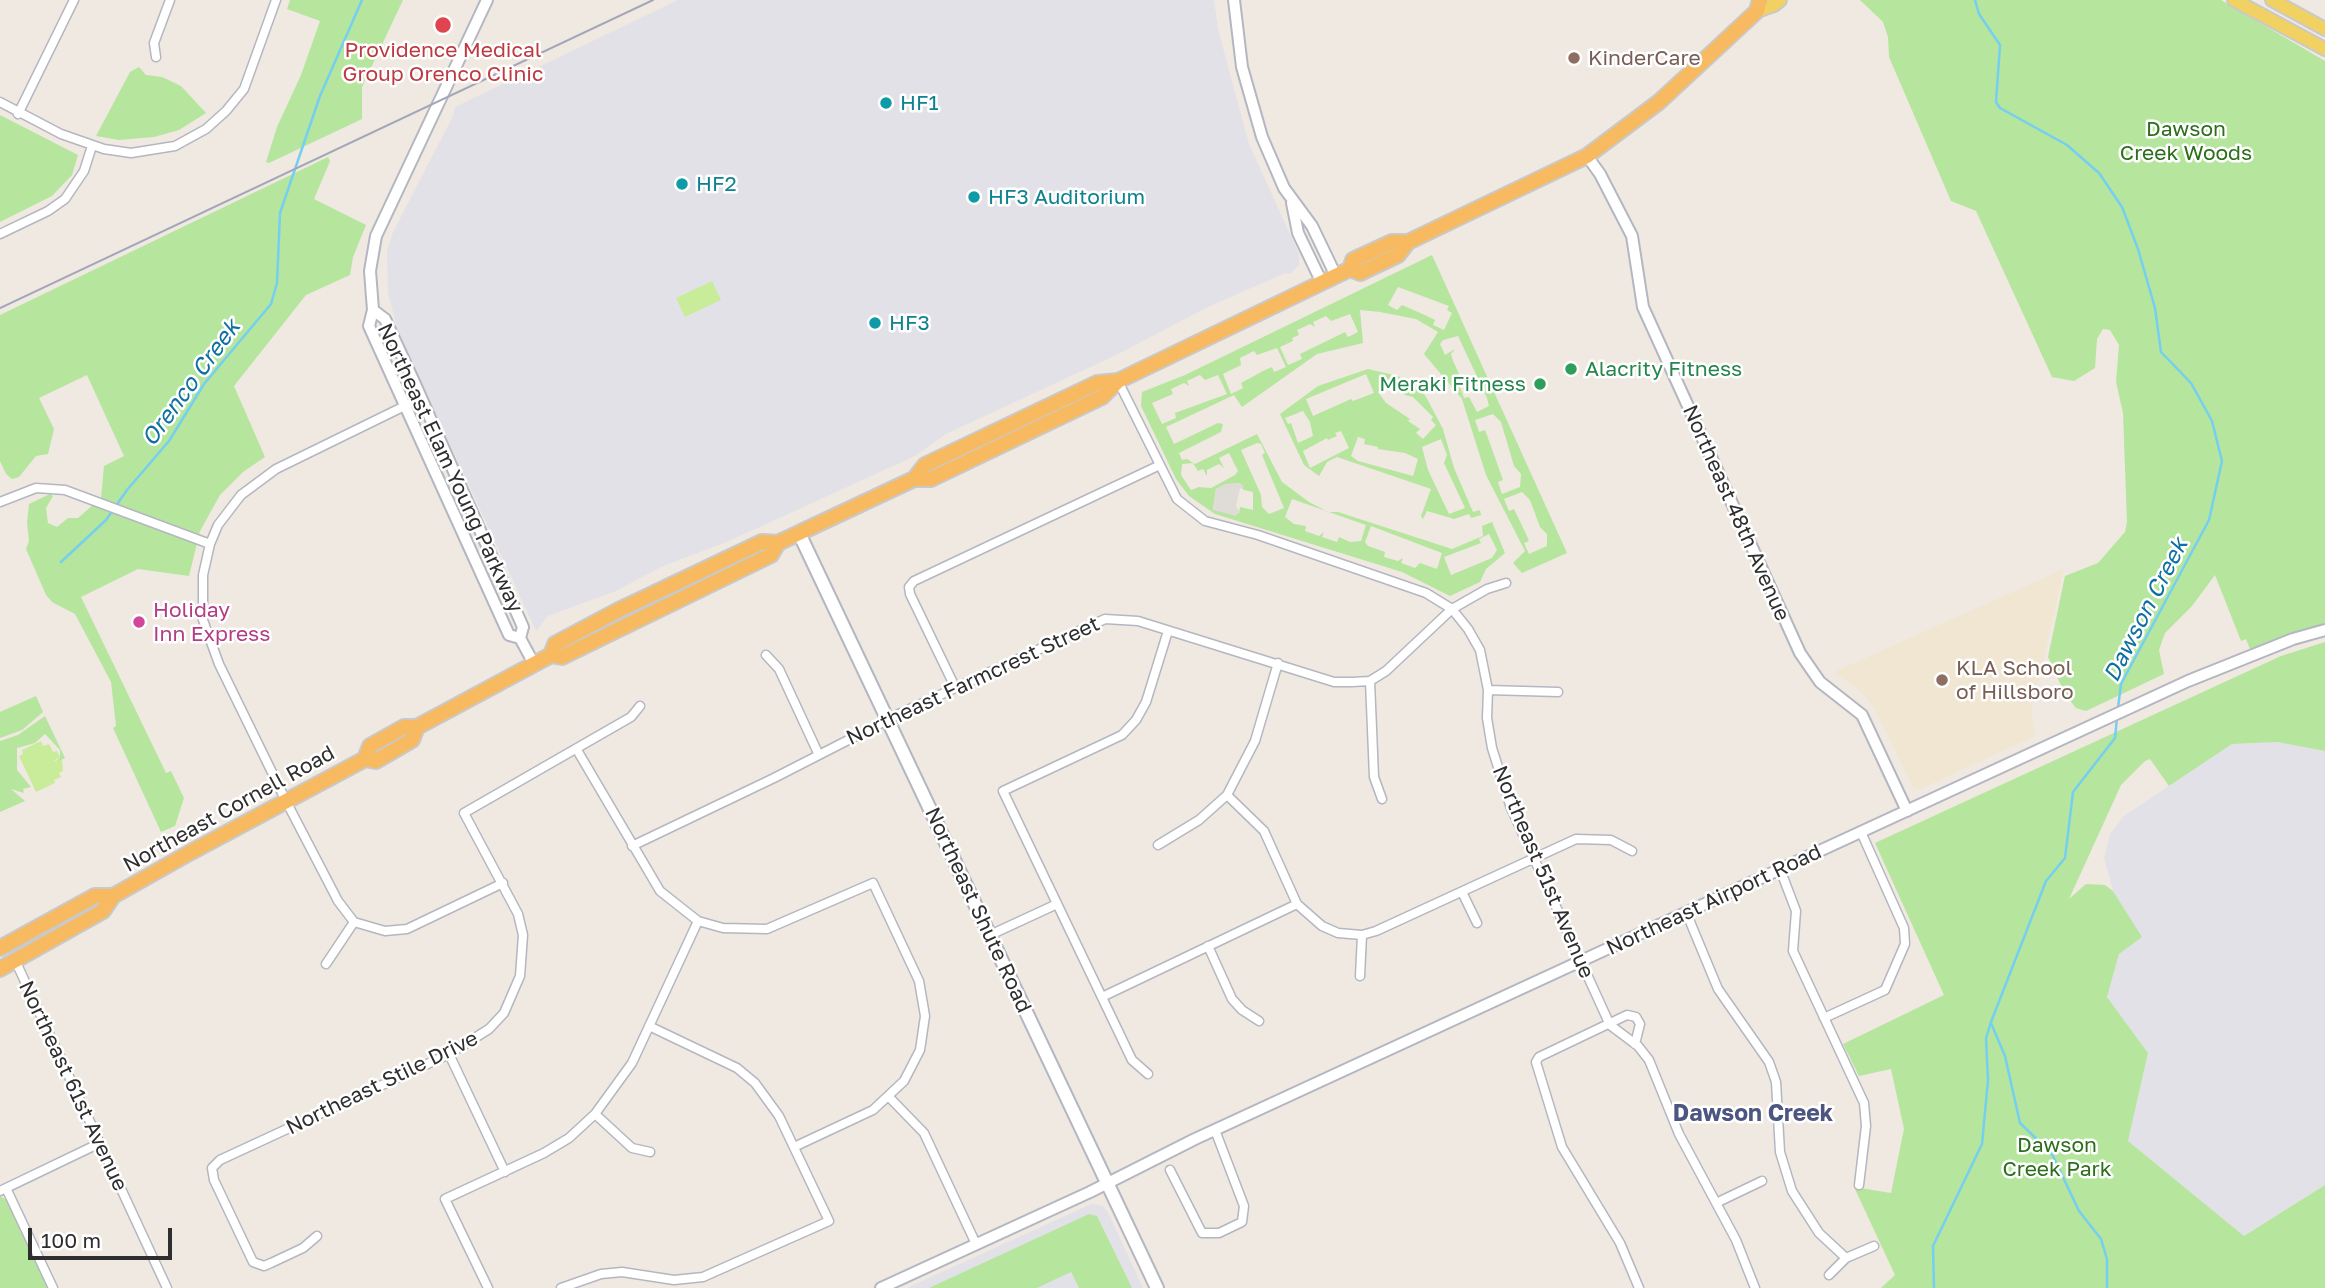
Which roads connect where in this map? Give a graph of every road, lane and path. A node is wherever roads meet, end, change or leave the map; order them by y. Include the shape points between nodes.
1 (74, 0) edge
2 (170, 0) edge
3 (276, 0) edge
4 (488, 0) edge
5 (1234, 0) edge
6 (1780, 0) edge
7 (2234, 0) edge
8 (2272, 0) edge
9 (1758, 5) edge
10 (2325, 29) edge
11 (2325, 49) edge
12 (156, 57) dead end
13 (0, 102) edge
14 (18, 114) junction
15 (92, 146) junction
16 (1587, 156) junction
17 (0, 234) edge
18 (1329, 279) junction
19 (373, 310) junction
20 (1118, 381) junction
21 (421, 398) junction
22 (405, 405) junction
23 (1160, 465) junction
24 (0, 502) edge
25 (799, 533) junction
26 (210, 544) junction
27 (1506, 583) dead end
28 (1452, 609) junction
29 (2325, 630) edge
30 (1168, 631) junction
31 (520, 638) junction
32 (766, 655) dead end
33 (1278, 663) junction
34 (534, 664) junction
35 (1370, 681) junction
36 (955, 687) junction
37 (1488, 690) junction
38 (1558, 692) dead end
39 (640, 706) dead end
40 (887, 719) junction
41 (576, 750) junction
42 (818, 753) junction
43 (1227, 795) junction
44 (1382, 799) dead end
45 (286, 801) junction
46 (1907, 811) junction
47 (1861, 832) junction
48 (1158, 845) dead end
49 (632, 846) junction
50 (1632, 851) dead end
51 (1534, 859) junction
52 (1780, 869) junction
53 (503, 883) junction
54 (1462, 892) junction
55 (113, 896) junction
56 (1057, 904) junction
57 (1297, 904) junction
58 (1686, 912) junction
59 (698, 921) junction
60 (354, 922) junction
61 (1477, 923) dead end
62 (990, 935) junction
63 (1362, 935) junction
64 (1208, 946) junction
65 (0, 948) edge
66 (15, 960) junction
67 (1580, 961) junction
68 (326, 964) dead end
69 (0, 969) edge
70 (1360, 976) dead end
71 (1102, 997) junction
72 (1824, 1018) junction
73 (1259, 1021) dead end
74 (1610, 1025) junction
75 (649, 1026) junction
76 (1635, 1044) junction
77 (449, 1054) junction
78 (1148, 1073) dead end
79 (890, 1097) junction
80 (595, 1114) junction
81 (1215, 1130) junction
82 (100, 1143) junction
83 (794, 1147) junction
84 (650, 1152) dead end
85 (1170, 1170) dead end
86 (505, 1172) junction
87 (1762, 1181) dead end
88 (1108, 1183) junction
89 (1859, 1185) dead end
90 (3, 1190) edge
91 (1716, 1203) junction
92 (317, 1236) dead end
93 (976, 1244) junction
94 (1874, 1246) dead end
95 (1846, 1258) junction
96 (1829, 1275) dead end
97 (654, 1278) junction
98 (53, 1288) edge
99 (167, 1288) edge
100 (488, 1288) edge
101 (561, 1288) edge
102 (652, 1288) edge
103 (881, 1288) edge
104 (1157, 1288) edge
105 (1639, 1288) edge
106 (1755, 1288) edge

1 - 14 street
2 - 12 street via 155,43
3 - 15 street via 244,89 206,129 175,146 150,152
4 - 19 street, Northeast Elam Young Parkway via 376,236 370,271
5 - 18 street via 1251,105 1291,200 1298,233
6 - 9 main road, Northeast Cornell Road
7 - 11 main road
8 - 10 main road
9 - 16 highway, Northeast Cornell Road via 1637,121
13 - 14 street
14 - 15 street
15 - 17 street via 84,171 65,199
16 - 18 highway, Northeast Cornell Road via 1408,242 1392,242 1353,260 1350,269
16 - 46 street, Northeast 48th Avenue via 1632,236 1643,307 1800,653 1815,677 1862,715
18 - 20 highway, Northeast Cornell Road
19 - 21 street, Northeast Elam Young Parkway via 385,319
19 - 22 street, Northeast Elam Young Parkway via 369,326
20 - 23 street, Northeast 51st Avenue
20 - 25 highway, Northeast Cornell Road via 1097,383 925,465 914,478
21 - 22 street
21 - 31 street, Northeast Elam Young Parkway via 523,628
22 - 26 street via 262,477 230,507
22 - 31 street, Northeast Elam Young Parkway via 509,635
23 - 28 street, Northeast 51st Avenue via 1177,499 1205,521 1364,570 1426,593
23 - 36 street via 927,574 909,587
24 - 26 street via 29,489 47,487
25 - 34 highway, Northeast Cornell Road via 778,543 771,555 562,657 551,655
25 - 40 main road, Northeast Shute Road
26 - 45 street via 202,591 206,632
27 - 28 street
28 - 35 street
28 - 37 street, Northeast 51st Avenue via 1480,650
29 - 46 street, Northeast Airport Road via 2284,642
30 - 33 street, Northeast Farmcrest Street
30 - 36 street, Northeast Farmcrest Street via 1138,621 1105,619
30 - 56 street via 1146,702 1122,735 1003,791
31 - 34 street
32 - 42 street via 779,669
33 - 35 street, Northeast Farmcrest Street via 1334,682
33 - 43 street via 1255,741
34 - 45 highway, Northeast Cornell Road via 417,726 404,727 370,746 365,759
35 - 44 street via 1374,777
36 - 40 street, Northeast Farmcrest Street
37 - 38 street
37 - 51 street, Northeast 51st Avenue via 1492,748
39 - 41 street via 631,717
40 - 42 street, Northeast Farmcrest Street
40 - 62 main road, Northeast Shute Road
41 - 49 street
41 - 53 street, Northeast Stile Drive via 464,813
42 - 49 street, Northeast Farmcrest Street
43 - 48 street via 1199,821
43 - 57 street via 1264,831
45 - 55 highway, Northeast Cornell Road
45 - 60 street via 338,901
46 - 47 street, Northeast Airport Road
47 - 52 street, Northeast Airport Road
47 - 72 street via 1904,928 1906,944 1885,990
49 - 59 street via 660,891
50 - 51 street via 1611,840 1576,839
51 - 54 street
51 - 67 street, Northeast 51st Avenue
52 - 58 street, Northeast Airport Road
52 - 72 street via 1796,911 1793,951
53 - 60 street via 407,929 385,931
53 - 77 street, Northeast Stile Drive via 523,935 520,976 504,1013 489,1030
54 - 61 street
54 - 63 street
55 - 65 highway, Northeast Cornell Road via 95,896
55 - 66 highway, Northeast Cornell Road via 103,911
56 - 62 street
56 - 71 street
57 - 63 street via 1322,926
57 - 64 street
58 - 67 street, Northeast Airport Road
58 - 95 street via 1718,989 1769,1062 1776,1082 1780,1152 1792,1191 1819,1233
59 - 75 street
59 - 79 street via 733,930 767,929 873,883 919,981 925,1016 915,1063
60 - 68 street
62 - 88 main road, Northeast Shute Road
63 - 70 street
64 - 71 street
64 - 73 street via 1232,999
66 - 69 highway, Northeast Cornell Road
66 - 82 street, Northeast 61st Avenue
67 - 74 street, Northeast 51st Avenue
67 - 81 street, Northeast Airport Road
71 - 78 street via 1132,1060
72 - 89 street via 1867,1114
74 - 76 street, Northeast 51st Avenue
74 - 76 street, Northeast 51st Avenue via 1627,1015 1636,1017 1640,1024
74 - 105 street via 1539,1057 1537,1068 1562,1147 1620,1243
75 - 80 street via 632,1063
75 - 83 street via 737,1068 769,1099
76 - 91 street, Northeast 51st Avenue via 1650,1059 1679,1133
77 - 86 street
77 - 92 street, Northeast Stile Drive via 220,1160 212,1168 253,1262 264,1266 303,1248
79 - 83 street via 873,1110
79 - 93 street via 924,1133
80 - 84 street via 632,1148
80 - 86 street via 569,1138
81 - 85 street via 1244,1206 1242,1222 1219,1233 1202,1233
81 - 88 street, Northeast Airport Road
82 - 90 street
82 - 99 street, Northeast 61st Avenue
83 - 97 street via 829,1221 704,1277
86 - 100 street via 445,1199
87 - 91 street
88 - 93 street, Northeast Airport Road
88 - 104 main road, Northeast Shute Road
90 - 98 street
91 - 106 street, Northeast 51st Avenue
93 - 103 street, Northeast Airport Road
94 - 95 street
95 - 96 street
97 - 101 street via 622,1272 601,1274
97 - 102 street

